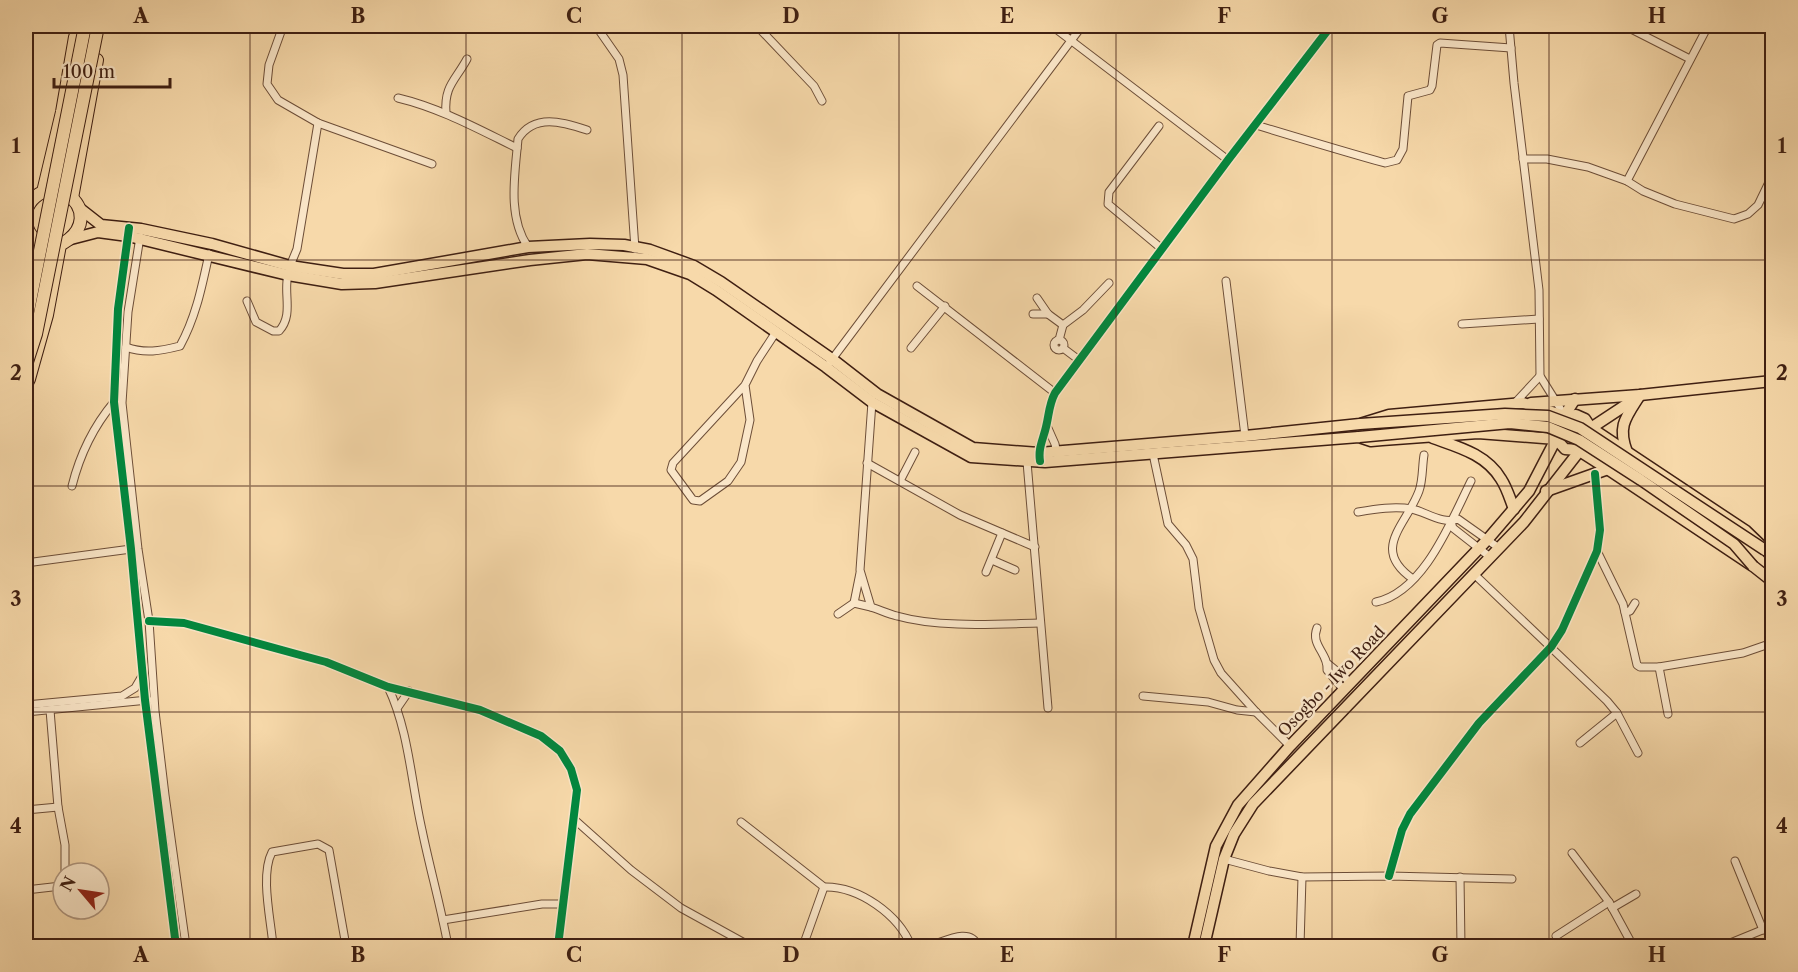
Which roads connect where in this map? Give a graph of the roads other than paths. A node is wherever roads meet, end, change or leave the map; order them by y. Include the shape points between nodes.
1 (83, 26) edge
2 (99, 26) edge
3 (283, 26) edge
4 (596, 26) edge
5 (757, 26) edge
6 (1052, 26) edge
7 (1082, 26) edge
8 (1331, 26) edge
9 (1509, 26) edge
10 (1625, 26) edge
11 (1708, 26) edge
12 (1071, 40) junction
13 (1511, 48) junction
14 (467, 59) dead end
15 (1690, 59) junction
16 (398, 98) dead end
17 (822, 101) dead end
18 (446, 113) junction
19 (318, 123) junction
20 (1256, 125) junction
21 (1159, 126) dead end
22 (587, 130) dead end
23 (517, 148) junction
24 (1523, 159) junction
25 (1228, 160) junction
26 (432, 164) dead end
27 (1773, 176) edge
28 (1627, 181) junction
29 (34, 197) edge
30 (75, 202) junction
31 (26, 211) edge
32 (26, 226) edge
33 (134, 233) junction
34 (33, 238) junction
35 (65, 242) junction
36 (528, 247) junction
37 (1162, 249) junction
38 (636, 252) junction
39 (209, 254) junction
40 (289, 270) junction
41 (1226, 281) dead end
42 (1109, 284) dead end
43 (918, 286) dead end
44 (26, 291) edge
45 (1037, 298) dead end
46 (247, 301) dead end
47 (945, 306) junction
48 (1033, 314) dead end
49 (1048, 314) junction
50 (1539, 319) junction
51 (26, 321) edge
52 (1462, 324) dead end
53 (1063, 325) junction
54 (776, 332) junction
55 (126, 347) junction
56 (911, 348) dead end
57 (1079, 360) junction
58 (829, 363) junction
59 (26, 365) edge
60 (1540, 376) junction
61 (1773, 381) edge
62 (26, 385) edge
63 (745, 386) junction
64 (1055, 393) junction
65 (1640, 395) junction
66 (1575, 399) junction
67 (1556, 400) junction
68 (114, 402) junction
69 (872, 402) junction
70 (1519, 404) junction
71 (1565, 416) junction
72 (1360, 424) junction
73 (1047, 426) junction
74 (1591, 428) junction
75 (1245, 436) junction
76 (1359, 437) junction
77 (1430, 437) junction
78 (1556, 439) junction
79 (1615, 444) junction
80 (1578, 450) junction
81 (915, 452) dead end
82 (1627, 452) junction
83 (1153, 453) junction
84 (1424, 455) dead end
85 (1057, 456) junction
86 (1039, 457) junction
87 (1027, 462) junction
88 (867, 463) junction
89 (1601, 469) junction
90 (900, 481) junction
91 (1471, 481) dead end
92 (72, 486) dead end
93 (1546, 492) junction
94 (1411, 509) junction
95 (1514, 509) junction
96 (1358, 512) dead end
97 (1451, 522) junction
98 (1002, 533) junction
99 (1488, 539) junction
100 (1035, 547) junction
101 (1479, 548) junction
102 (1499, 548) junction
103 (130, 549) junction
104 (1598, 551) junction
105 (1769, 553) edge
106 (1490, 557) junction
107 (992, 560) junction
108 (26, 563) edge
109 (1753, 566) junction
110 (860, 570) junction
111 (1015, 570) dead end
112 (986, 572) dead end
113 (1474, 574) junction
114 (1413, 579) junction
115 (1773, 581) edge
116 (1376, 602) dead end
117 (854, 603) junction
118 (871, 607) junction
119 (838, 614) dead end
120 (149, 621) junction
121 (1040, 623) junction
122 (1317, 628) dead end
123 (1773, 643) edge
124 (1551, 647) junction
125 (1659, 667) junction
126 (142, 676) junction
127 (1347, 686) junction
128 (388, 687) junction
129 (409, 691) junction
130 (1143, 696) dead end
131 (145, 700) junction
132 (154, 700) junction
133 (26, 705) edge
134 (398, 707) junction
135 (1048, 708) dead end
136 (50, 710) junction
137 (26, 712) edge
138 (1256, 712) junction
139 (1617, 713) junction
140 (1668, 714) dead end
141 (1580, 743) dead end
142 (1290, 746) junction
143 (1638, 753) dead end
144 (58, 807) junction
145 (26, 810) edge
146 (575, 820) junction
147 (741, 822) dead end
148 (1572, 853) dead end
149 (1224, 859) junction
150 (65, 861) edge
151 (1735, 861) dead end
152 (1389, 876) junction
153 (1302, 877) junction
154 (1460, 877) junction
155 (1512, 879) dead end
156 (825, 886) junction
157 (51, 887) edge
158 (26, 890) edge
159 (1635, 894) dead end
160 (563, 904) junction
161 (1610, 905) junction
162 (443, 920) junction
163 (1773, 926) edge
164 (1763, 930) junction
165 (1556, 936) dead end
166 (176, 946) edge
167 (186, 946) edge
168 (273, 946) edge
169 (346, 946) edge
170 (447, 946) edge
171 (558, 946) edge
172 (750, 946) edge
173 (803, 946) edge
174 (911, 946) edge
175 (929, 946) edge
176 (978, 946) edge
177 (1192, 946) edge
178 (1204, 946) edge
179 (1300, 946) edge
180 (1461, 946) edge
181 (1633, 946) edge
182 (1723, 946) edge

1 - 29 highway via 75,37 62,112
1 - 51 highway, bridge
2 - 30 highway
2 - 59 highway, bridge via 36,334
3 - 19 street via 268,66 267,84 278,100
4 - 38 street via 619,59 623,75
5 - 17 street via 814,86
6 - 12 street
7 - 12 street
8 - 20 street
9 - 13 street
10 - 15 street
11 - 15 street
12 - 25 street
12 - 58 street
13 - 20 street via 1437,45 1432,86 1426,92 1408,96 1402,149 1397,160 1391,162
13 - 24 street
14 - 18 street via 445,97
15 - 28 street
16 - 18 street
18 - 23 street
19 - 26 street
19 - 40 street via 297,249
20 - 25 street
21 - 37 street via 1107,200
22 - 23 street via 548,120 521,134
23 - 36 street via 513,178 516,213 521,237
24 - 28 street via 1566,162
24 - 50 street via 1534,238
25 - 37 street
27 - 28 street via 1758,206 1734,219 1675,204
29 - 30 highway via 56,190
29 - 31 highway
30 - 33 main road via 101,225
30 - 35 highway via 80,224
32 - 34 highway
33 - 35 main road via 98,232
33 - 39 main road
33 - 40 main road via 212,244
33 - 55 street
33 - 68 street via 118,309
34 - 35 highway via 46,245
34 - 44 highway
35 - 62 highway
36 - 38 main road via 590,244
36 - 40 main road via 374,274
37 - 57 street
38 - 40 main road via 530,260 375,283 342,284
38 - 54 main road via 690,274
38 - 58 main road via 650,250 694,266
39 - 40 main road
39 - 55 street via 194,315 180,346 156,352
40 - 46 street via 285,284 287,316 279,331 256,322
41 - 75 street
42 - 53 street
43 - 47 street
45 - 49 street
47 - 56 street
47 - 64 street
48 - 49 street
49 - 53 street
50 - 52 street
50 - 60 street
53 - 57 street via 1059,340
54 - 58 main road
54 - 63 street
55 - 120 street via 123,404
57 - 64 street
58 - 69 main road
58 - 86 main road via 973,448
60 - 67 street
60 - 70 street
61 - 65 main road
63 - 63 street via 750,420 741,462 728,481 700,501 693,500 671,467
64 - 73 street
65 - 66 main road
65 - 74 main road
65 - 82 main road via 1622,429
66 - 67 main road
66 - 71 main road
67 - 70 main road
67 - 71 street
68 - 92 street via 85,444
68 - 103 street
69 - 87 main road via 971,457
69 - 88 street
70 - 71 main road
70 - 72 main road via 1389,415
71 - 74 main road via 1581,416
71 - 78 main road via 1556,429
72 - 75 main road
72 - 105 main road, bridge via 1505,414 1548,416 1580,428
73 - 85 street
73 - 86 street
74 - 79 main road
74 - 80 main road via 1589,442
75 - 85 main road
76 - 77 main road via 1371,441
76 - 83 main road
76 - 109 main road, bridge via 1510,423 1548,427 1579,440 1641,480 1734,544
77 - 78 main road via 1478,433
77 - 95 main road via 1484,460 1501,479
78 - 80 main road via 1565,449
78 - 95 main road, Osogbo - Iwo Road via 1529,490
79 - 82 main road
79 - 89 main road via 1605,450
80 - 89 main road
80 - 93 main road, Osogbo - Iwo Road
81 - 90 street
82 - 105 main road via 1756,538
83 - 85 main road
83 - 138 street via 1168,524 1193,559 1199,608 1214,660
84 - 94 street via 1422,479
85 - 86 main road
86 - 87 main road
87 - 100 street
88 - 90 street
88 - 110 street
89 - 93 main road
89 - 104 street
89 - 109 main road
90 - 98 street
91 - 97 street
93 - 102 main road, Osogbo - Iwo Road
94 - 96 street
94 - 97 street
94 - 114 street via 1391,549 1398,566
95 - 99 main road, Osogbo - Iwo Road
97 - 99 street via 1458,519
97 - 101 street via 1453,528
97 - 114 street
98 - 100 street
98 - 107 street
99 - 101 main road, Osogbo - Iwo Road
99 - 102 street
100 - 121 street
101 - 106 street
101 - 127 main road, Osogbo - Iwo Road
102 - 106 main road, Osogbo - Iwo Road
103 - 108 street
103 - 126 street
104 - 124 street
104 - 125 street via 1624,608 1637,665
106 - 113 main road, Osogbo - Iwo Road
107 - 111 street
107 - 112 street
109 - 115 main road
110 - 117 street
110 - 118 street
113 - 124 street
113 - 149 main road, Osogbo - Iwo Road via 1267,788 1234,834
114 - 116 street via 1388,600
117 - 118 street
117 - 119 street
118 - 121 street via 927,621
120 - 128 street via 184,623 309,657
120 - 132 street
121 - 135 street
122 - 127 street via 1317,644
123 - 125 street via 1743,653
124 - 139 street
124 - 152 street via 1479,723 1410,814
125 - 140 street
126 - 131 street
126 - 133 street via 135,688 122,696
127 - 142 main road, Osogbo - Iwo Road
128 - 129 street
128 - 134 street
129 - 134 street
129 - 146 street via 480,710 541,736 560,751 571,769 577,790
130 - 138 street via 1189,699
131 - 132 street
131 - 136 street
131 - 166 street
132 - 167 street
134 - 162 street
136 - 137 street
136 - 144 street
138 - 142 street
139 - 141 street
139 - 143 street
142 - 177 main road, Osogbo - Iwo Road via 1238,805 1221,834
144 - 145 street
144 - 150 street
146 - 160 street
146 - 172 street via 681,908
147 - 156 street
148 - 161 street
149 - 153 street
149 - 178 main road, Osogbo - Iwo Road
151 - 164 street
152 - 153 street
152 - 154 street
153 - 179 street
154 - 155 street
154 - 180 street
156 - 173 street
156 - 174 street via 847,891 878,907 902,928
157 - 158 street
159 - 161 street
160 - 162 street
160 - 171 street
161 - 165 street
161 - 181 street
162 - 170 street
163 - 164 street
164 - 182 street
168 - 169 street via 267,880 270,856 272,852 318,844 329,850
175 - 176 street via 963,935 975,939

